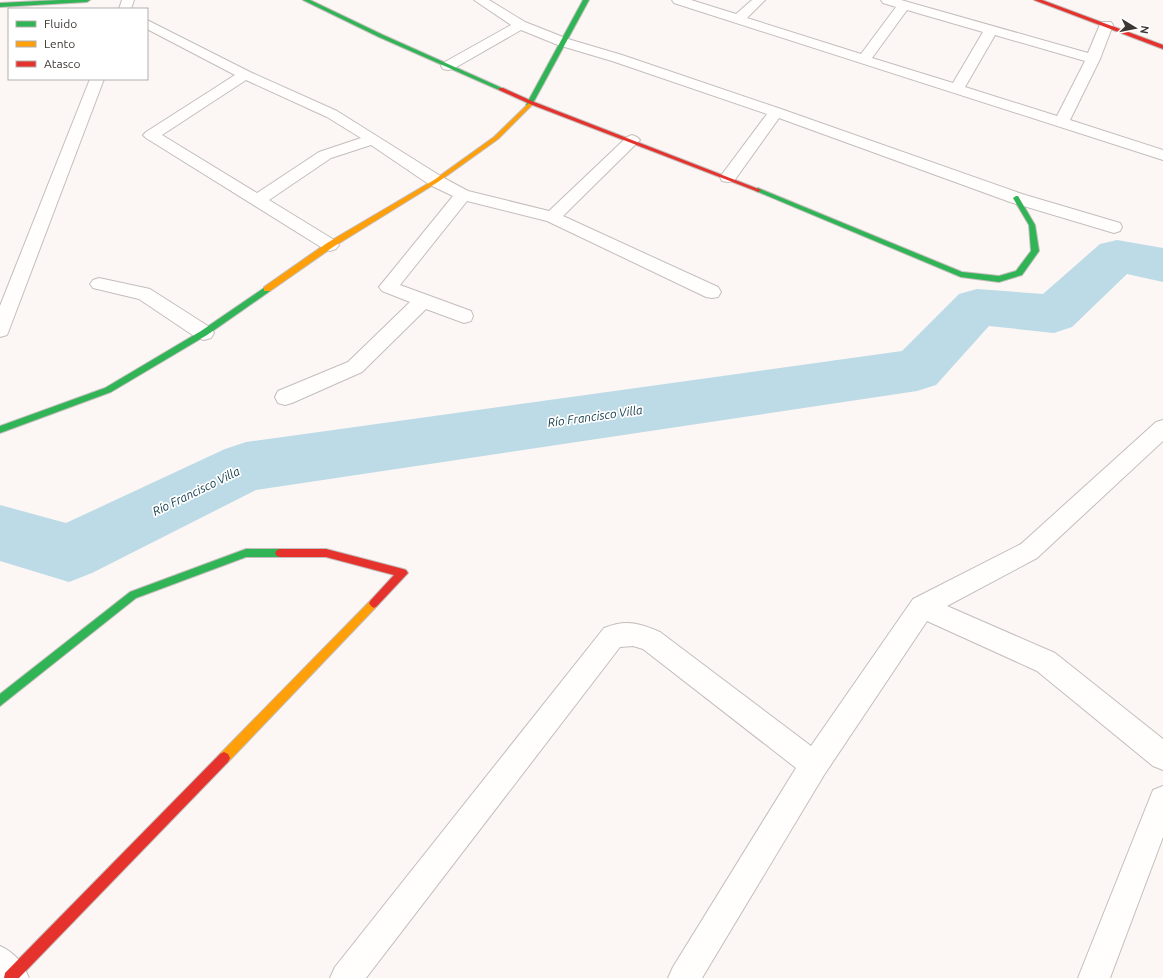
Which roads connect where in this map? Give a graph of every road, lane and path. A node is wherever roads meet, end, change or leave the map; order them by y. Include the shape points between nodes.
1 (87, 0) edge
2 (306, 0) edge
3 (480, 0) edge
4 (586, 0) edge
5 (678, 0) edge
6 (759, 0) edge
7 (887, 0) edge
8 (1037, 0) edge
9 (0, 5) edge
10 (904, 5) junction
11 (738, 19) junction
12 (148, 25) edge
13 (520, 25) junction
14 (1106, 25) junction
15 (991, 30) junction
16 (563, 42) junction
17 (1163, 47) edge
18 (864, 59) junction
19 (1092, 59) junction
20 (448, 66) junction
21 (245, 75) junction
22 (97, 80) edge
23 (957, 89) junction
24 (532, 103) junction
25 (776, 112) junction
26 (1062, 122) junction
27 (373, 138) junction
28 (632, 140) junction
29 (1163, 155) edge
30 (728, 177) junction
31 (436, 181) junction
32 (463, 195) junction
33 (1016, 198) junction
34 (257, 201) junction
35 (552, 217) junction
36 (1114, 227) dead end
37 (330, 245) junction
38 (99, 284) dead end
39 (712, 292) dead end
40 (423, 300) junction
41 (464, 316) dead end
42 (0, 330) edge
43 (204, 333) junction
44 (284, 397) dead end
45 (1163, 428) edge
46 (0, 430) edge
47 (922, 607) junction
48 (0, 701) edge
49 (1163, 756) edge
50 (814, 765) junction
51 (1163, 800) edge
52 (9, 974) edge
53 (346, 978) edge
54 (684, 978) edge
55 (1094, 978) edge

1 - 9 street
2 - 20 street
3 - 13 street
4 - 16 street
5 - 11 street
6 - 11 street
7 - 10 street
8 - 14 street
10 - 15 street
10 - 18 street
11 - 18 street
12 - 21 street
13 - 16 street
13 - 20 street
14 - 17 street
14 - 19 street
15 - 19 street
15 - 23 street
16 - 24 street
16 - 25 street
18 - 23 street
19 - 26 street
20 - 24 street
21 - 27 street via 332,114
21 - 34 street via 151,134
22 - 42 street
23 - 26 street
24 - 28 street
24 - 31 street via 496,138
25 - 30 street
25 - 33 street
26 - 29 street
27 - 31 street
27 - 34 street via 325,155
28 - 30 street
28 - 35 street
30 - 33 street via 961,274 999,279 1019,273 1035,251 1032,225
31 - 32 street
31 - 37 street
32 - 35 street
32 - 40 street via 388,287
33 - 36 street
34 - 37 street
35 - 39 street
37 - 43 street
38 - 43 street via 144,294
40 - 41 street
40 - 44 street via 355,367
43 - 46 street via 108,390
45 - 47 street via 1029,551
47 - 49 street via 1046,662
47 - 50 street
48 - 52 street via 133,595 246,553 326,553 403,573
50 - 53 street via 651,640 633,634 613,636
50 - 54 street
51 - 55 street

